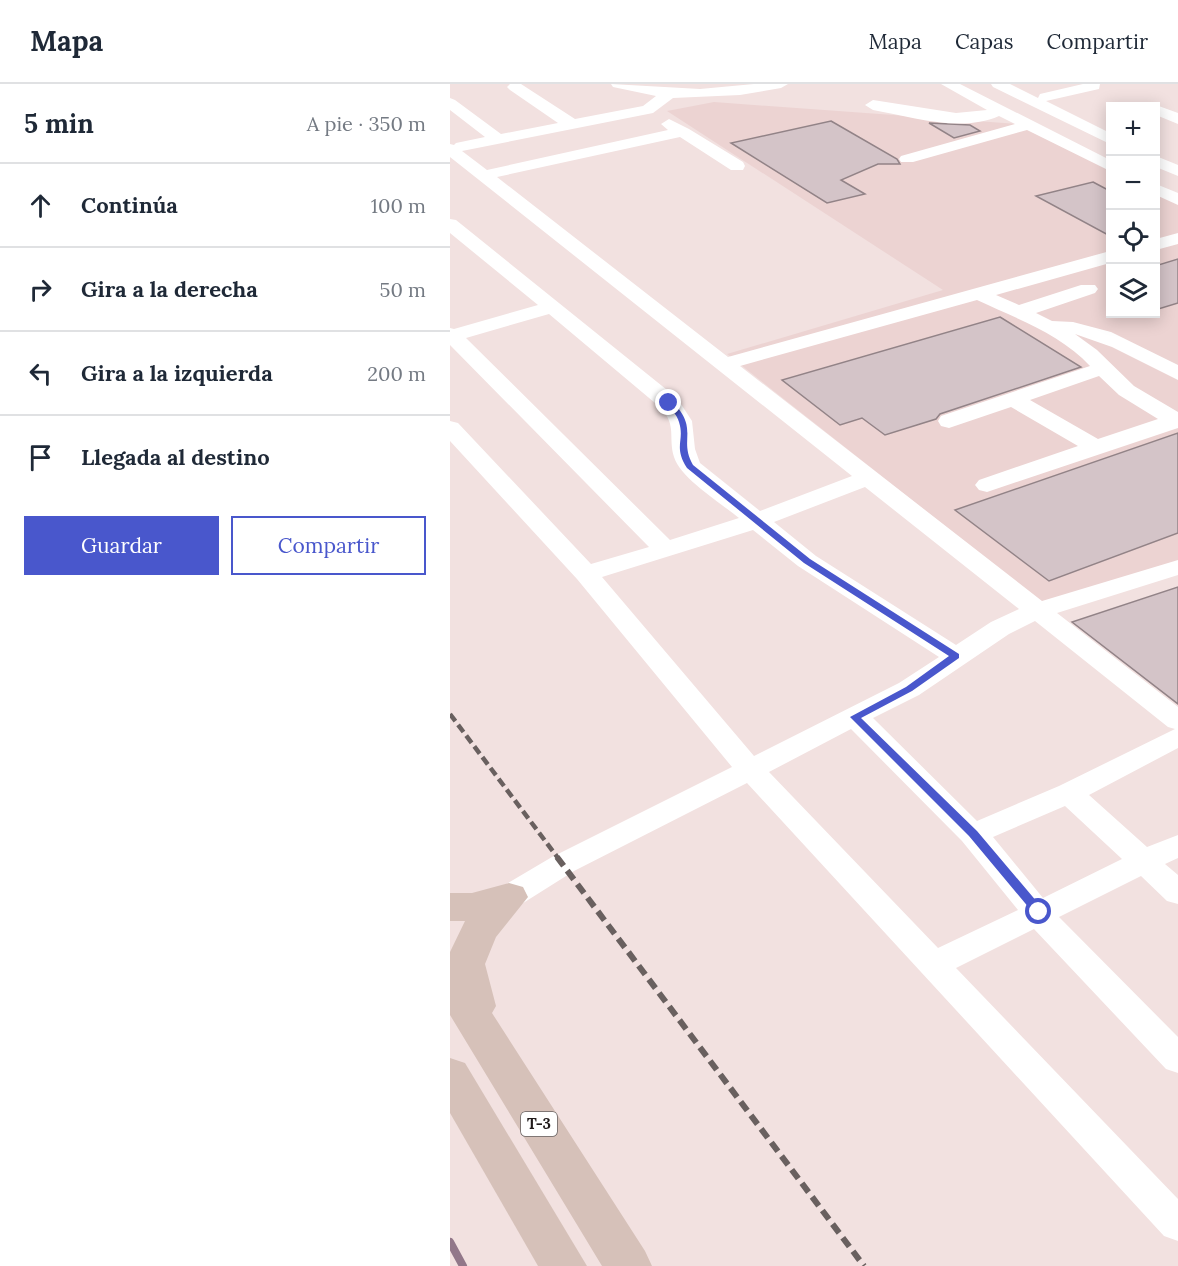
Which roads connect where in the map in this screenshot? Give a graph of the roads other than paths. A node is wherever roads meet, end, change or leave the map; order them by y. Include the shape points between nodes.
1 (618, 84) edge
2 (740, 84) edge
3 (781, 84) edge
4 (948, 84) edge
5 (978, 84) edge
6 (998, 84) edge
7 (1018, 84) edge
8 (1094, 86) dead end
9 (515, 87) dead end
10 (657, 90) edge
11 (1045, 97) junction
12 (450, 103) edge
13 (873, 105) dead end
14 (648, 110) junction
15 (1000, 110) junction
16 (1160, 116) edge
17 (1095, 122) edge
18 (571, 124) junction
19 (1029, 125) junction
20 (1175, 127) edge
21 (683, 132) junction
22 (1106, 134) edge
23 (1106, 137) edge
24 (498, 139) junction
25 (456, 147) edge
26 (1160, 152) edge
27 (907, 159) dead end
28 (1178, 161) edge
29 (1160, 163) edge
30 (1106, 164) edge
31 (737, 166) dead end
32 (1178, 171) edge
33 (493, 173) dead end
34 (1160, 174) edge
35 (1178, 183) edge
36 (1160, 192) edge
37 (1178, 201) edge
38 (450, 224) edge
39 (1178, 238) edge
40 (458, 241) edge
41 (1160, 243) edge
42 (1106, 258) edge
43 (1088, 289) dead end
44 (979, 294) junction
45 (553, 307) junction
46 (1018, 312) junction
47 (1046, 327) junction
48 (451, 335) edge
49 (725, 364) junction
50 (1103, 368) junction
51 (1178, 374) edge
52 (1014, 399) junction
53 (949, 421) dead end
54 (1177, 421) edge
55 (450, 428) edge
56 (1097, 448) junction
57 (870, 477) junction
58 (987, 485) dead end
59 (756, 521) junction
60 (664, 548) junction
61 (1178, 567) edge
62 (586, 574) junction
63 (1036, 611) junction
64 (956, 656) junction
65 (855, 717) junction
66 (1178, 721) edge
67 (1178, 737) edge
68 (750, 768) junction
69 (1069, 793) junction
70 (973, 834) junction
71 (1178, 845) edge
72 (1143, 861) junction
73 (1178, 893) edge
74 (509, 897) junction
75 (450, 907) edge
76 (1039, 912) junction
77 (933, 965) junction
78 (450, 981) edge
79 (481, 1032) junction
80 (1178, 1059) edge
81 (450, 1075) edge
82 (1178, 1225) edge
83 (563, 1266) edge
84 (628, 1266) edge

1 - 10 street
2 - 10 street
3 - 10 street via 697,96
4 - 15 street
5 - 23 street
6 - 17 street
7 - 11 street
8 - 11 street
9 - 18 street
10 - 14 street
11 - 17 street
12 - 24 street
13 - 15 street via 964,119 987,117
14 - 18 street
14 - 21 street
15 - 19 street
16 - 20 street
17 - 22 street
18 - 24 street
19 - 27 street
19 - 30 street
21 - 31 street
21 - 33 street
24 - 25 street
25 - 49 street
26 - 28 street
29 - 32 street
34 - 35 street
36 - 37 street
38 - 40 street
39 - 41 street
40 - 45 street
42 - 44 street
43 - 46 street
44 - 46 street
44 - 49 street
45 - 48 street
45 - 59 street via 674,408 684,424 683,455 690,466
46 - 47 street
47 - 50 street via 1090,354
47 - 51 street via 1099,334
48 - 60 street
49 - 57 street
50 - 52 street
50 - 54 street via 1149,406
52 - 53 street
52 - 56 street
54 - 56 street
55 - 62 street
56 - 58 street
57 - 59 street
57 - 63 street
59 - 60 street
59 - 64 street via 807,561
60 - 62 street
61 - 63 street
62 - 68 street
63 - 64 street
63 - 66 street
64 - 65 street via 909,689
65 - 68 street
65 - 70 street
67 - 69 street
68 - 74 street via 563,864
68 - 77 street
69 - 70 street
69 - 72 street
70 - 76 street
71 - 72 street
72 - 73 street
72 - 76 street
74 - 75 main road via 472,907
74 - 79 main road via 479,931 465,964
76 - 77 street
76 - 80 street via 1058,937
77 - 82 street
78 - 79 main road, T-3
79 - 84 main road, T-3
81 - 83 main road

